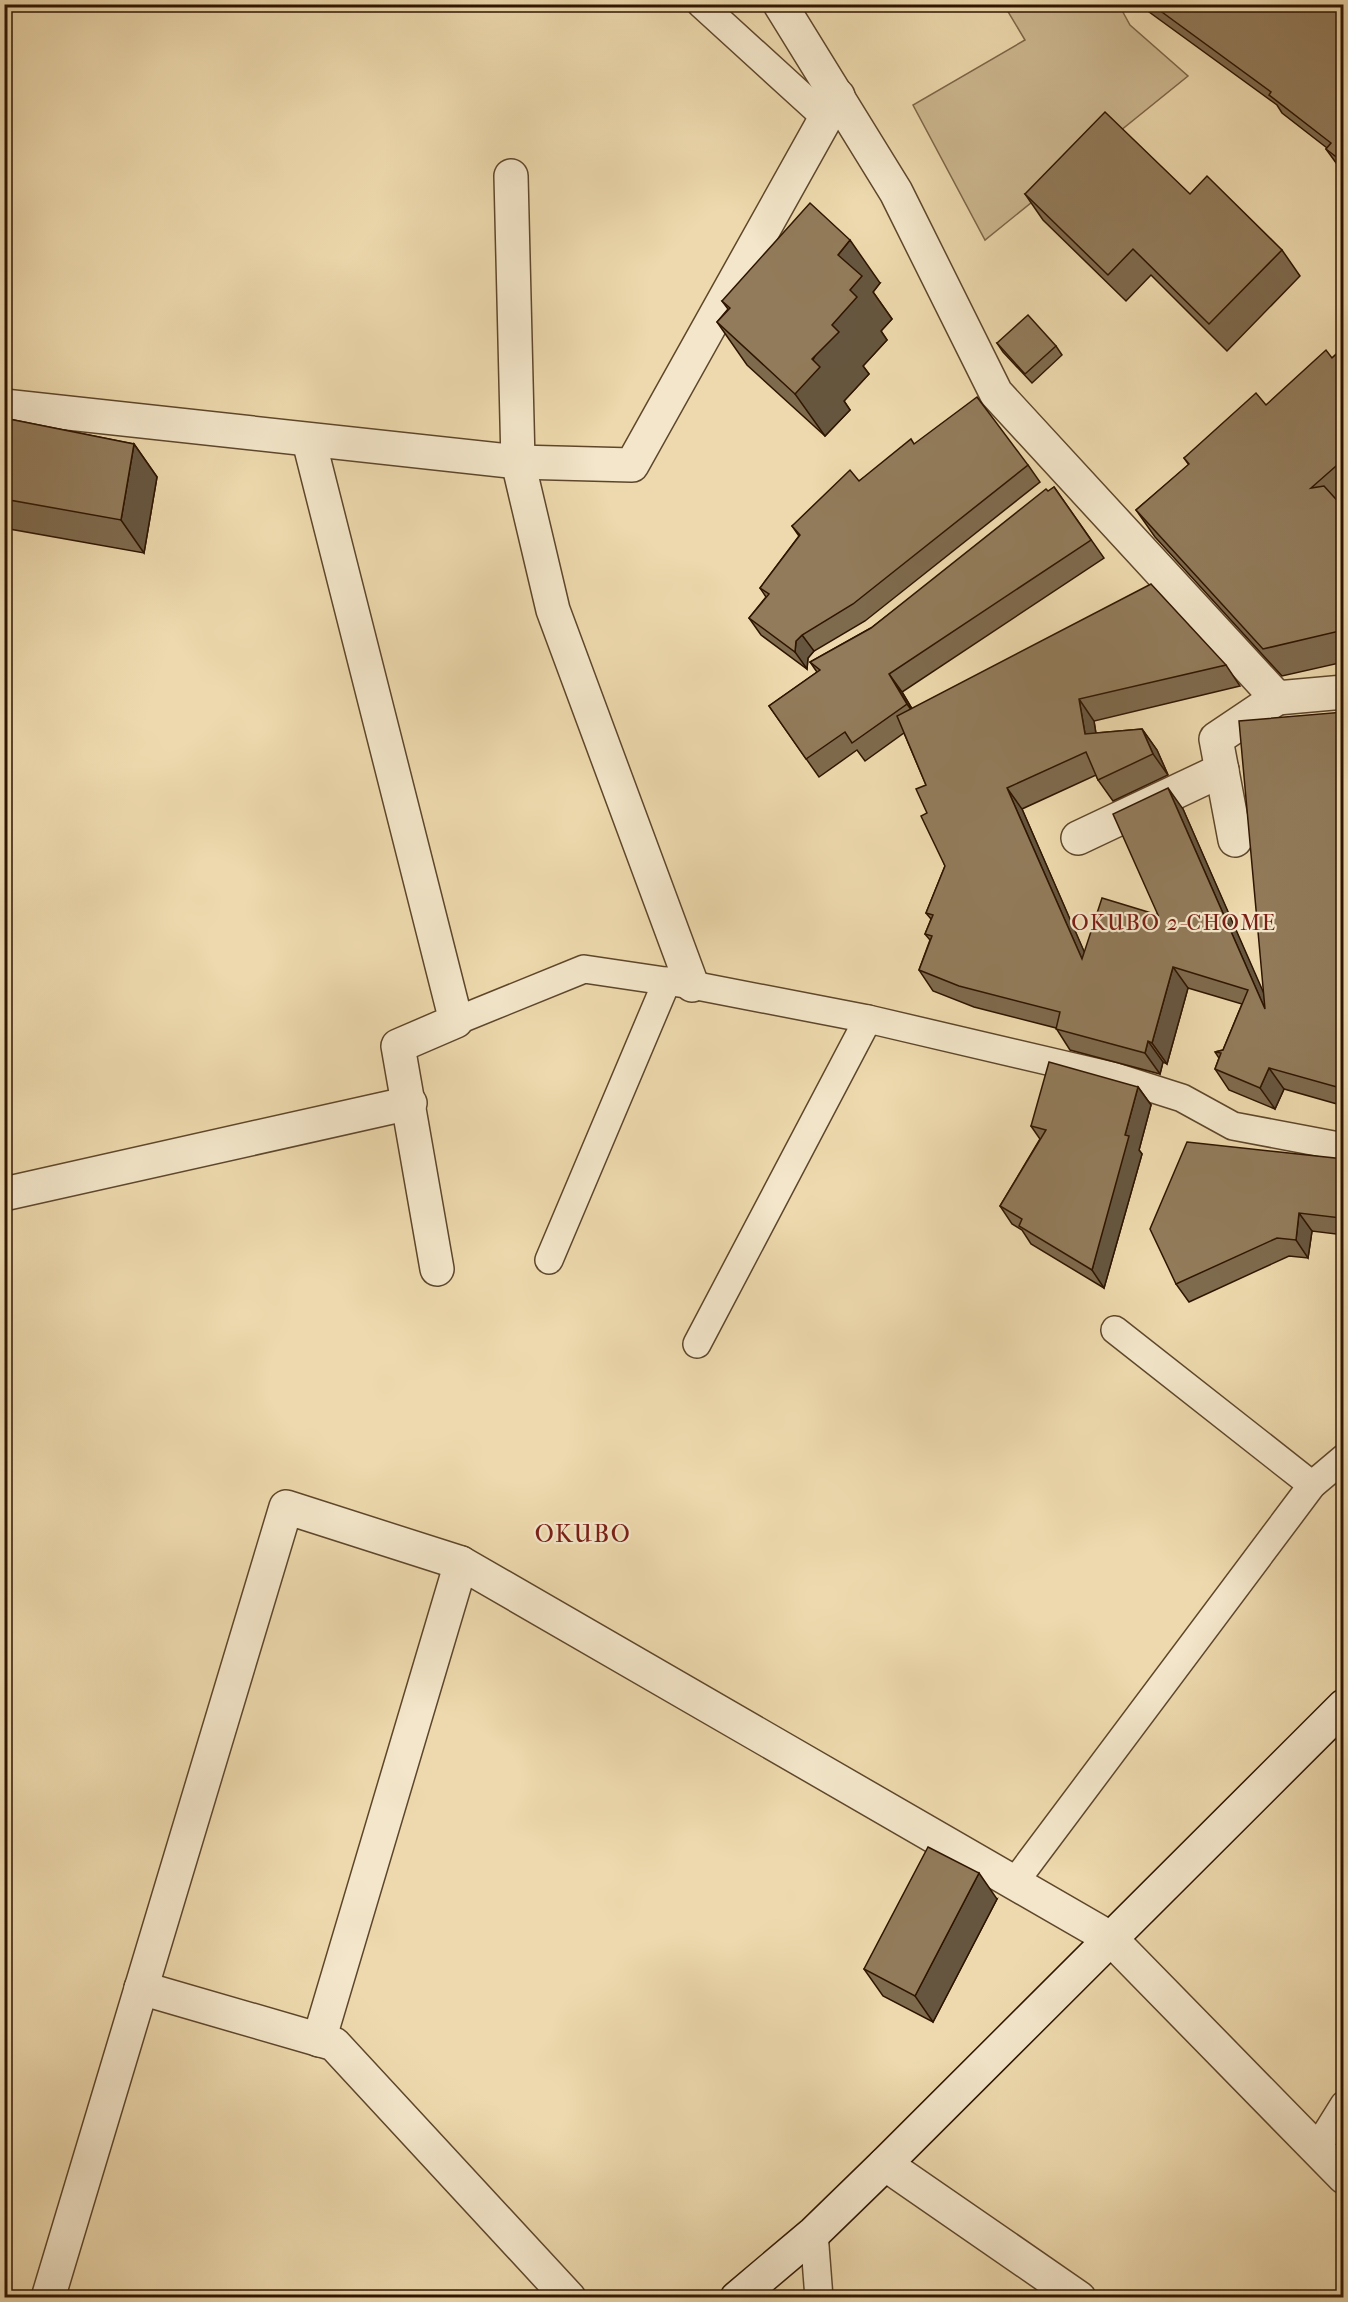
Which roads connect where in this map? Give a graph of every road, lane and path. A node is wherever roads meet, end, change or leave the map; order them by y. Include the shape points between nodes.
1 (700, 4) edge
2 (780, 4) edge
3 (832, 107) junction
4 (511, 176) dead end
5 (4, 406) edge
6 (309, 441) junction
7 (518, 462) junction
8 (1344, 692) edge
9 (1277, 698) junction
10 (1222, 770) junction
11 (1078, 838) dead end
12 (1235, 840) dead end
13 (680, 983) junction
14 (868, 1019) junction
15 (456, 1021) junction
16 (410, 1103) junction
17 (1344, 1147) edge
18 (4, 1194) edge
19 (549, 1260) dead end
20 (437, 1269) dead end
21 (1114, 1330) dead end
22 (697, 1344) dead end
23 (1344, 1458) edge
24 (1312, 1485) junction
25 (461, 1563) junction
26 (1344, 1706) edge
27 (1014, 1883) junction
28 (1110, 1938) junction
29 (141, 1988) junction
30 (319, 2040) junction
31 (1344, 2105) edge
32 (1316, 2150) junction
33 (885, 2164) junction
34 (1344, 2177) edge
35 (814, 2233) junction
36 (1073, 2296) edge
37 (48, 2298) edge
38 (569, 2298) edge
39 (737, 2298) edge
40 (819, 2298) edge

1 - 3 lane
2 - 3 street
3 - 7 street via 632,465
3 - 9 street via 896,192 996,393 1065,483
4 - 7 street
5 - 6 street
6 - 7 street
6 - 15 street
7 - 13 street via 554,609
8 - 9 street
9 - 10 street via 1216,739
10 - 11 street
10 - 12 street
13 - 14 lane
13 - 15 lane via 584,969
13 - 19 lane
14 - 17 lane via 1116,1077 1182,1098 1233,1126
14 - 22 lane
15 - 16 street via 398,1046
16 - 18 street
16 - 20 street
21 - 24 lane
23 - 24 lane
24 - 27 lane
25 - 27 street
25 - 29 street via 286,1507
25 - 30 street
26 - 28 street
27 - 28 street
28 - 32 street
28 - 33 street
29 - 30 street
29 - 37 street
30 - 38 street via 334,2044
31 - 32 lane
32 - 34 street
33 - 35 street
33 - 36 street
35 - 39 street
35 - 40 lane

